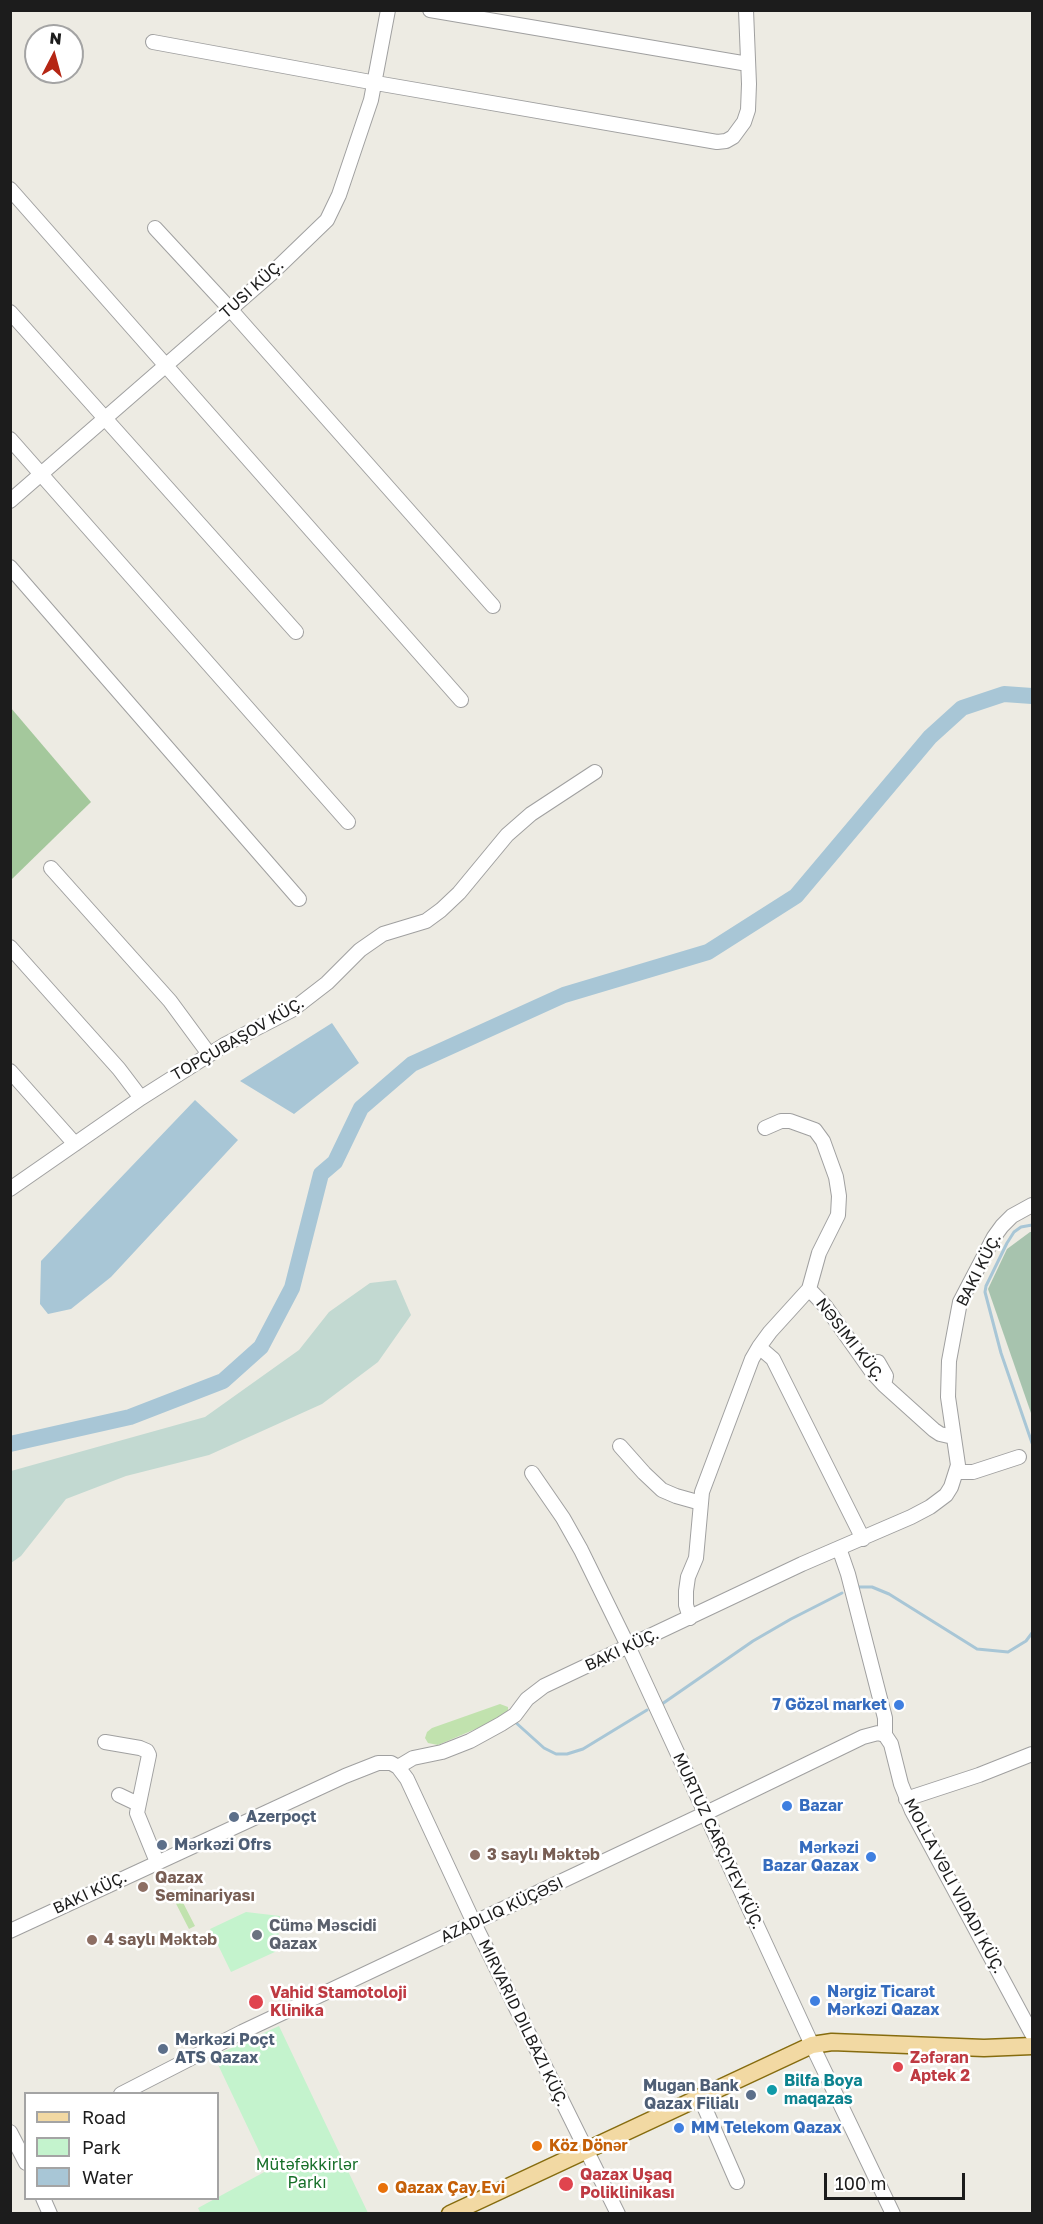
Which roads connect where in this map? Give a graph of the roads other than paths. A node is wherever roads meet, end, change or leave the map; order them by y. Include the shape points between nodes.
1 (388, 10) edge
2 (430, 10) edge
3 (746, 10) edge
4 (153, 42) dead end
5 (748, 64) junction
6 (376, 83) junction
7 (10, 189) edge
8 (155, 228) dead end
9 (230, 309) junction
10 (10, 312) edge
11 (166, 366) junction
12 (106, 418) junction
13 (10, 438) edge
14 (42, 474) junction
15 (10, 501) edge
16 (10, 567) edge
17 (493, 606) dead end
18 (296, 632) dead end
19 (461, 700) dead end
20 (595, 772) dead end
21 (348, 822) dead end
22 (51, 868) dead end
23 (299, 898) dead end
24 (10, 947) edge
25 (209, 1054) junction
26 (10, 1071) edge
27 (141, 1098) junction
28 (765, 1128) dead end
29 (75, 1144) junction
30 (10, 1189) edge
31 (1032, 1205) edge
32 (809, 1289) junction
33 (759, 1347) junction
34 (878, 1362) dead end
35 (884, 1385) junction
36 (953, 1437) junction
37 (620, 1446) dead end
38 (1018, 1457) dead end
39 (957, 1472) junction
40 (532, 1473) dead end
41 (701, 1503) junction
42 (863, 1539) junction
43 (839, 1548) junction
44 (690, 1618) junction
45 (628, 1648) junction
46 (885, 1735) junction
47 (105, 1743) dead end
48 (1032, 1754) edge
49 (398, 1767) junction
50 (119, 1795) dead end
51 (906, 1799) junction
52 (138, 1804) junction
53 (704, 1814) junction
54 (157, 1862) junction
55 (474, 1923) junction
56 (10, 1931) edge
57 (1032, 2034) edge
58 (812, 2045) junction
59 (1032, 2046) edge
60 (125, 2092) edge
61 (700, 2097) junction
62 (10, 2132) edge
63 (18, 2145) edge
64 (586, 2150) junction
65 (737, 2182) dead end
66 (43, 2200) edge
67 (50, 2214) edge
68 (450, 2214) edge
69 (618, 2214) edge
70 (893, 2214) edge

1 - 6 street, TUSI KÜÇ.
2 - 5 street
3 - 5 street
4 - 6 street
5 - 6 street via 748,110 744,122 733,137 717,142
6 - 9 street, TUSI KÜÇ. via 331,214
7 - 11 street
8 - 9 street
9 - 11 street, TUSI KÜÇ.
9 - 17 street
10 - 12 street
11 - 12 street, TUSI KÜÇ.
11 - 19 street
12 - 14 street, TUSI KÜÇ.
12 - 18 street
13 - 14 street
14 - 15 street, TUSI KÜÇ.
14 - 21 street
16 - 23 street
20 - 25 street, TOPÇUBAŞOV KÜÇ. via 531,814 507,835 459,893 426,921 383,934 292,1010
22 - 25 street via 170,1001
24 - 27 street
25 - 27 street, TOPÇUBAŞOV KÜÇ.
26 - 29 street
27 - 29 street, TOPÇUBAŞOV KÜÇ.
28 - 32 street via 790,1121 815,1130 836,1177 838,1215 819,1254
29 - 30 street, TOPÇUBAŞOV KÜÇ.
31 - 36 street via 1012,1216 994,1237 960,1302 948,1376
32 - 33 street, NƏSIMI KÜÇ.
32 - 35 street, NƏSIMI KÜÇ.
33 - 41 street, NƏSIMI KÜÇ. via 707,1475
33 - 42 street via 773,1359
34 - 35 street via 886,1376
35 - 36 street, NƏSIMI KÜÇ. via 934,1430
36 - 39 street
37 - 41 street via 662,1490
38 - 39 street via 973,1472
39 - 42 street via 946,1495 930,1507
40 - 45 street via 581,1550
41 - 44 street, NƏSIMI KÜÇ. via 696,1558 686,1591
42 - 43 street
43 - 44 street
43 - 46 street, MOLLA VƏLI VIDADI KÜÇ. via 885,1718
44 - 45 street
45 - 49 street via 544,1686 514,1715 486,1733
45 - 53 street
46 - 51 street, MOLLA VƏLI VIDADI KÜÇ.
46 - 53 street via 863,1737
47 - 52 street via 147,1751 149,1759
48 - 51 street
49 - 54 street via 384,1762 367,1767
49 - 55 street, MIRVARID DILBAZI KÜÇ.
50 - 52 street
51 - 57 street, MOLLA VƏLI VIDADI KÜÇ.
52 - 54 street via 139,1820
53 - 55 street
53 - 58 street
54 - 56 street
55 - 60 street
55 - 64 street, MIRVARID DILBAZI KÜÇ.
58 - 59 main road via 832,2042
58 - 61 main road
58 - 70 street
61 - 64 main road
61 - 65 street
62 - 63 street
64 - 68 main road
64 - 69 street, MIRVARID DILBAZI KÜÇ.
66 - 67 street

